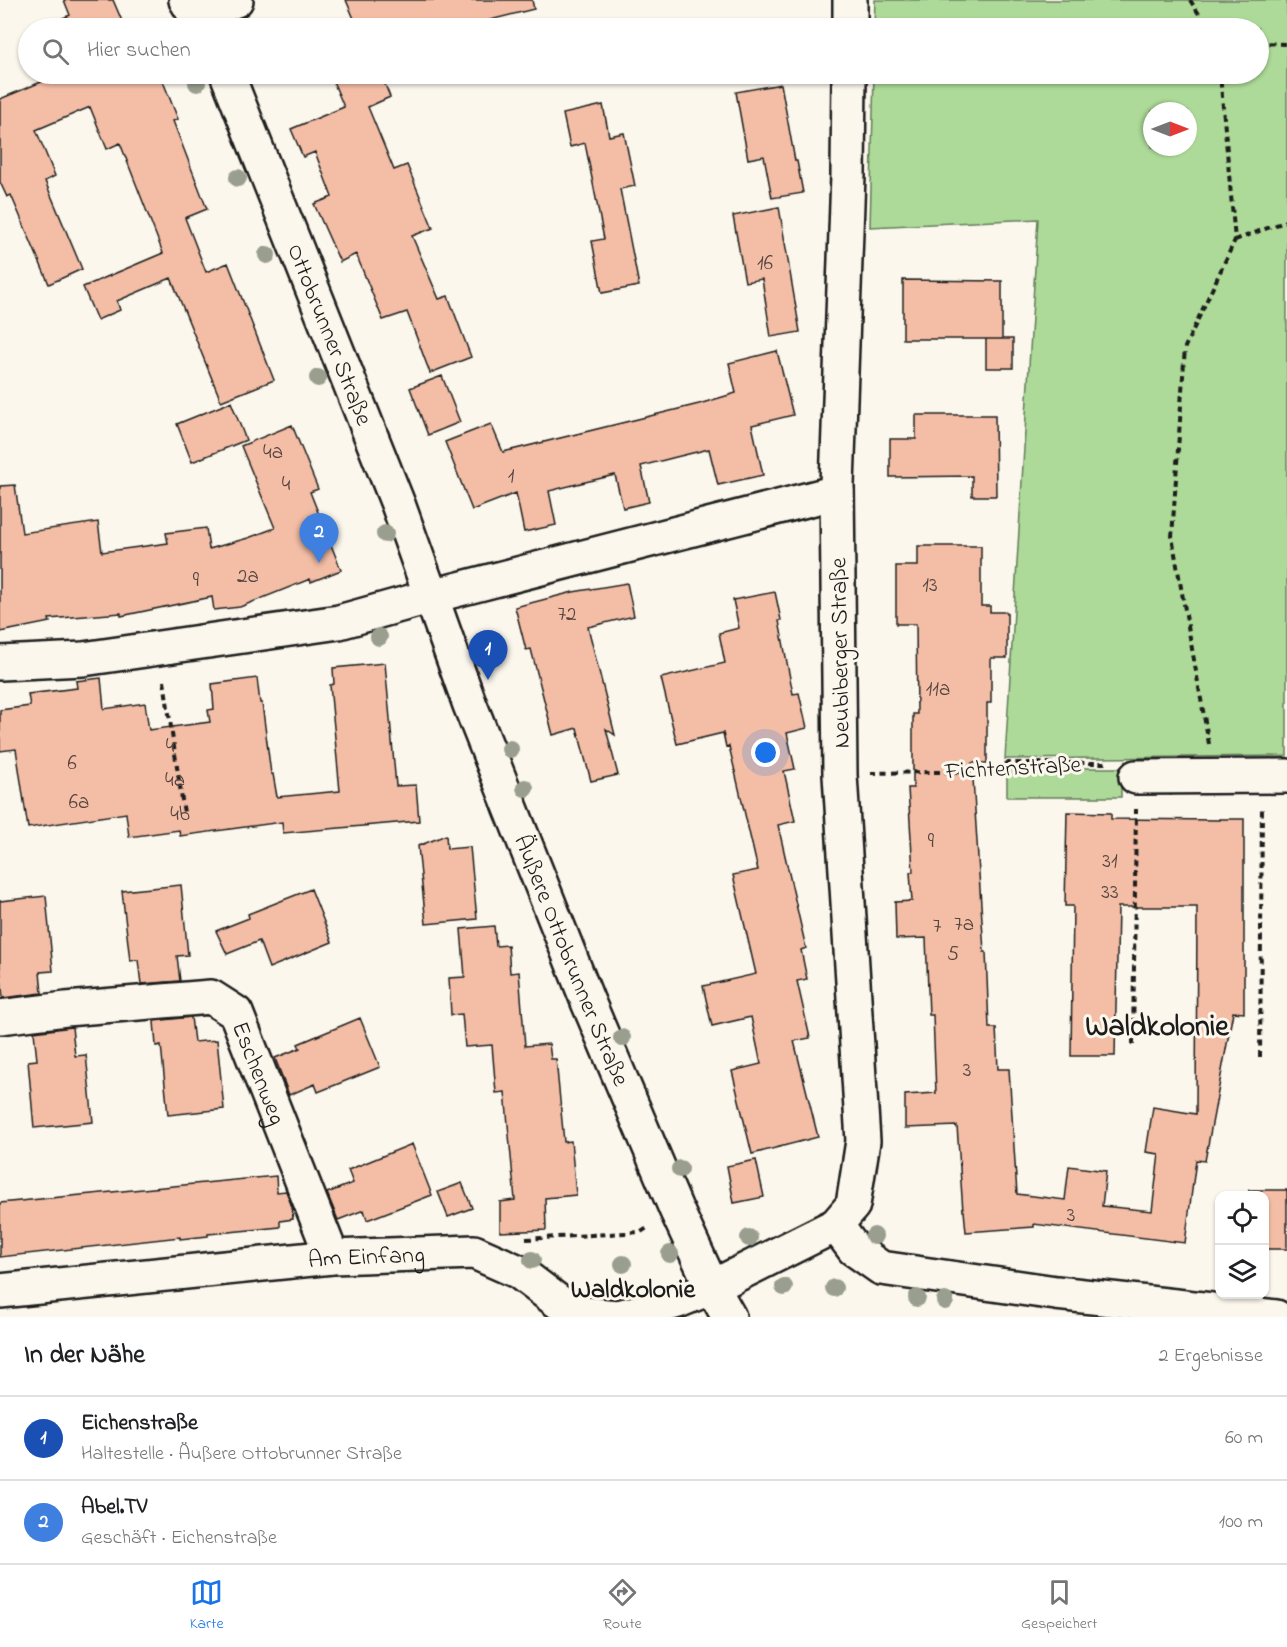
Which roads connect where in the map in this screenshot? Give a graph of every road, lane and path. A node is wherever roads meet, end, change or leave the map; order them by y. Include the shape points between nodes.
1 (236, 0) edge
2 (850, 0) edge
3 (1190, 0) edge
4 (195, 15) edge
5 (850, 18) edge
6 (1202, 18) edge
7 (1269, 43) edge
8 (1287, 44) edge
9 (231, 84) edge
10 (849, 84) edge
11 (1221, 84) edge
12 (1287, 221) edge
13 (1235, 240) junction
14 (837, 492) junction
15 (432, 596) junction
16 (159, 648) junction
17 (0, 663) edge
18 (840, 775) junction
19 (1215, 776) junction
20 (1275, 776) edge
21 (1136, 777) junction
22 (184, 813) dead end
23 (0, 1017) edge
24 (1133, 1045) dead end
25 (1260, 1057) dead end
26 (836, 1225) junction
27 (641, 1233) dead end
28 (474, 1252) junction
29 (332, 1257) junction
30 (712, 1287) junction
31 (0, 1291) edge
32 (729, 1317) edge
33 (1276, 1317) edge

1 - 4 street
2 - 5 street
3 - 6 path
7 - 8 path
9 - 15 street, Ottobrunner Straße
10 - 14 street, Neubiberger Straße
11 - 13 path
12 - 13 path
13 - 19 path via 1185,347 1172,537
14 - 15 street
14 - 18 street, Neubiberger Straße
15 - 16 street via 339,622
15 - 30 street, Äußere Ottobrunner Straße via 470,705 588,1002
16 - 17 street
16 - 22 path
18 - 21 path, Fichtenstraße via 996,771 1007,763 1122,763
18 - 26 street, Neubiberger Straße via 862,1141 853,1205
19 - 20 street
19 - 21 street
20 - 25 path
21 - 24 path
23 - 29 street, Eschenweg via 212,997 236,1012
26 - 30 street, Am Einfang
26 - 33 street via 854,1249 881,1268 1056,1293
27 - 28 path via 494,1241
28 - 29 street, Am Einfang
28 - 30 street, Am Einfang via 519,1272 564,1306 585,1314 617,1317 678,1301
29 - 31 street, Am Einfang
30 - 32 street, Äußere Ottobrunner Straße

